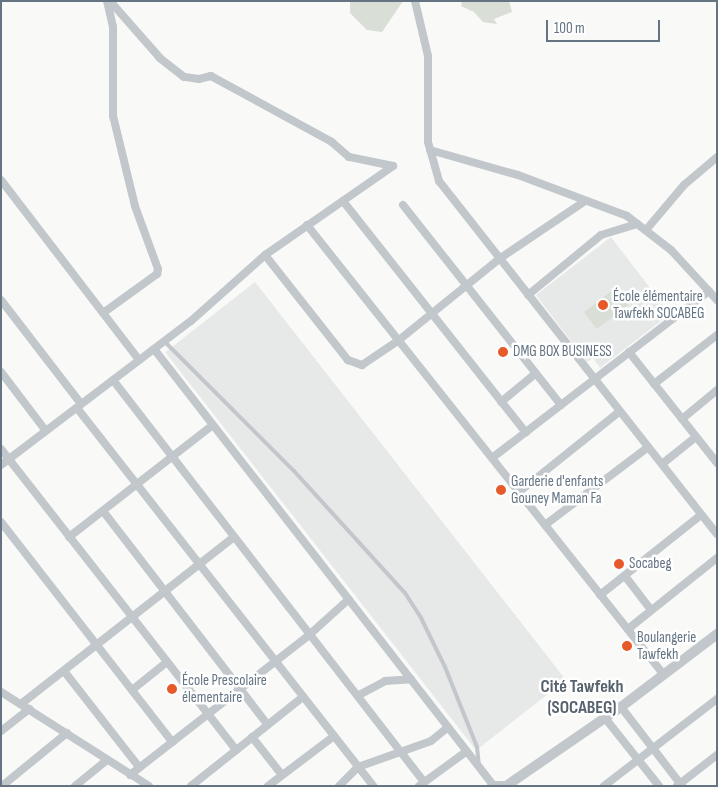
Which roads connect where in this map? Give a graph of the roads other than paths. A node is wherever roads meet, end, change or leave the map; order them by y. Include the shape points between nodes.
1 (109, 1) edge
2 (415, 1) edge
3 (430, 150) junction
4 (717, 156) edge
5 (1, 180) edge
6 (343, 201) junction
7 (585, 202) junction
8 (404, 206) dead end
9 (307, 224) junction
10 (637, 224) junction
11 (646, 230) junction
12 (265, 256) junction
13 (499, 259) junction
14 (466, 285) junction
15 (709, 291) junction
16 (528, 295) junction
17 (1, 300) edge
18 (717, 300) edge
19 (103, 313) junction
20 (432, 313) junction
21 (717, 335) edge
22 (398, 340) junction
23 (164, 341) junction
24 (154, 349) junction
25 (630, 352) junction
26 (139, 360) junction
27 (1, 372) edge
28 (536, 373) junction
29 (595, 379) junction
30 (113, 380) junction
31 (654, 384) junction
32 (716, 392) edge
33 (501, 402) junction
34 (561, 405) junction
35 (79, 406) junction
36 (620, 411) junction
37 (682, 419) junction
38 (213, 425) junction
39 (46, 431) junction
40 (526, 433) junction
41 (696, 437) junction
42 (648, 447) junction
43 (1, 449) edge
44 (170, 458) junction
45 (492, 458) junction
46 (9, 459) junction
47 (717, 463) edge
48 (662, 464) junction
49 (1, 465) edge
50 (137, 484) junction
51 (519, 492) junction
52 (103, 511) junction
53 (702, 515) junction
54 (1, 522) edge
55 (545, 525) junction
56 (717, 534) edge
57 (70, 537) junction
58 (233, 538) junction
59 (717, 558) edge
60 (200, 564) junction
61 (624, 576) junction
62 (165, 591) junction
63 (600, 595) junction
64 (349, 599) junction
65 (651, 610) junction
66 (132, 617) junction
67 (628, 629) junction
68 (717, 634) edge
69 (308, 636) junction
70 (97, 645) junction
71 (275, 661) junction
72 (167, 662) junction
73 (64, 671) junction
74 (664, 675) junction
75 (411, 679) junction
76 (241, 688) junction
77 (132, 690) junction
78 (1, 692) edge
79 (359, 695) junction
80 (304, 697) junction
81 (717, 699) edge
82 (25, 707) junction
83 (621, 707) junction
84 (208, 714) junction
85 (605, 718) junction
86 (268, 725) junction
87 (448, 727) junction
88 (1, 731) edge
89 (68, 733) junction
90 (334, 736) junction
91 (252, 737) junction
92 (172, 742) junction
93 (653, 748) junction
94 (236, 750) junction
95 (467, 751) junction
96 (402, 753) junction
97 (717, 755) edge
98 (107, 760) junction
99 (638, 760) junction
100 (139, 767) junction
101 (358, 767) junction
102 (479, 767) junction
103 (130, 775) junction
104 (282, 775) junction
105 (3, 784) edge
106 (421, 784) edge
107 (496, 785) edge
108 (680, 785) edge
109 (75, 786) edge
110 (149, 786) edge
111 (191, 786) edge
112 (268, 786) edge
113 (340, 786) edge
114 (373, 786) edge
115 (506, 786) edge
116 (604, 786) edge
117 (658, 786) edge

1 - 6 street via 160,58 184,77 199,79 211,76 332,142 349,157 393,166
1 - 19 street via 113,27 113,116 135,206 158,274
2 - 3 street via 428,56
3 - 7 street via 518,175
3 - 13 street via 440,181
4 - 11 street via 684,184
5 - 19 street
6 - 9 street
6 - 20 street
7 - 10 street via 593,202
7 - 13 street
8 - 14 street
9 - 12 street
9 - 22 street
10 - 11 street
10 - 16 street via 601,235
11 - 15 street via 672,250
12 - 22 street via 348,360 362,365
12 - 23 street
13 - 14 street
13 - 16 street
14 - 20 street
14 - 28 street
15 - 18 street
15 - 25 street
16 - 29 street
17 - 35 street
19 - 26 street
20 - 22 street
20 - 33 street
21 - 31 street
22 - 45 street
23 - 24 street
23 - 102 lane via 294,471 405,593 422,618 445,667 477,747
24 - 26 street
24 - 38 street
25 - 29 street
25 - 31 street
26 - 30 street
27 - 39 street
28 - 33 street
28 - 34 street
29 - 34 street
29 - 36 street
30 - 35 street
30 - 44 street
31 - 37 street
32 - 37 street
33 - 40 street
34 - 40 street
35 - 39 street
35 - 50 street
36 - 42 street
36 - 51 street
37 - 41 street
38 - 44 street
38 - 64 street
39 - 46 street
40 - 45 street
41 - 47 street
41 - 48 street
42 - 48 street
42 - 55 street
43 - 46 street
44 - 50 street
44 - 58 street
45 - 51 street
46 - 49 street
46 - 57 street
48 - 53 street
50 - 52 street
50 - 60 street
51 - 55 street
52 - 57 street
52 - 62 street
53 - 56 street
53 - 61 street
54 - 70 street
55 - 63 street
57 - 66 street
58 - 60 street
58 - 69 street
59 - 65 street
60 - 62 street
60 - 71 street
61 - 63 street
61 - 65 street
62 - 66 street
62 - 76 street
63 - 67 street
64 - 69 street
64 - 75 street
65 - 67 street
66 - 70 street
66 - 72 street
67 - 74 street
68 - 74 street
69 - 71 street
69 - 79 street
70 - 73 street
70 - 77 street
71 - 76 street
71 - 80 street
72 - 77 street
72 - 84 street
73 - 82 street
73 - 100 street
74 - 83 street
75 - 79 street via 386,681
75 - 87 street
76 - 84 street
76 - 86 street
77 - 92 street
78 - 82 street
79 - 96 street
80 - 86 street
80 - 90 street
81 - 93 street
82 - 88 street
82 - 89 street
83 - 85 street
83 - 93 street
84 - 92 street
84 - 94 street
85 - 99 street
85 - 115 street
86 - 91 street
87 - 95 street
87 - 96 street via 431,741
89 - 98 street
89 - 105 street
90 - 101 street
90 - 104 street
91 - 94 street
91 - 104 street
92 - 100 street
93 - 99 street
93 - 108 street
94 - 111 street
95 - 102 street
95 - 106 street
96 - 101 street
96 - 106 street
97 - 108 street
98 - 103 street
98 - 109 street
99 - 116 street
99 - 117 street
100 - 103 street
101 - 113 street
101 - 114 street
102 - 107 street
103 - 110 street
104 - 112 street

